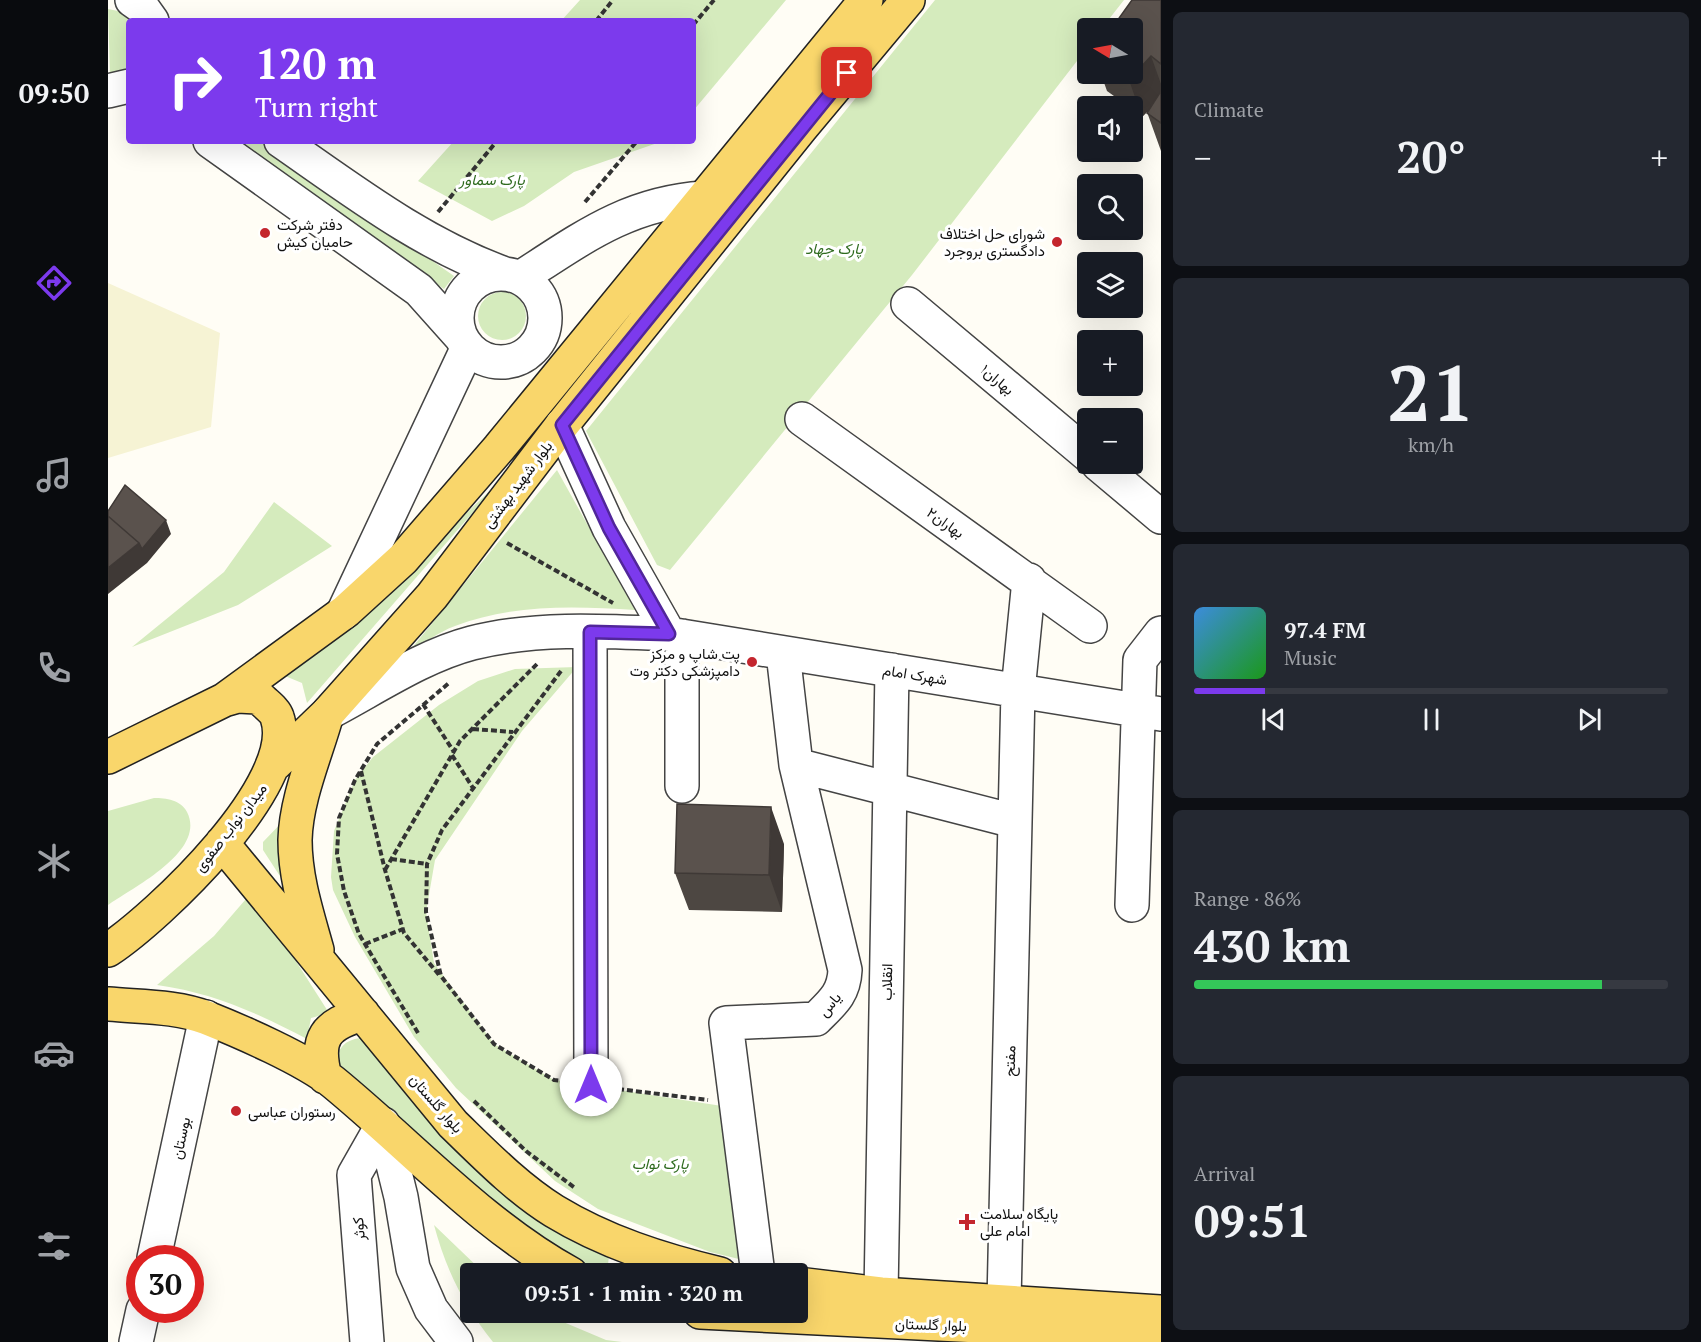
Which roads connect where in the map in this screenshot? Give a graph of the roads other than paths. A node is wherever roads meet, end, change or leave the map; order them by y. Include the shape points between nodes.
1 (132, 0) edge
2 (866, 0) edge
3 (908, 0) edge
4 (150, 18) edge
5 (126, 87) edge
6 (108, 91) edge
7 (214, 144) edge
8 (285, 144) edge
9 (704, 198) junction
10 (513, 276) junction
11 (908, 304) dead end
12 (464, 342) junction
13 (801, 419) dead end
14 (562, 425) junction
15 (1077, 446) edge
16 (1110, 474) edge
17 (1161, 517) edge
18 (1029, 580) junction
19 (343, 613) junction
20 (1090, 626) dead end
21 (580, 632) junction
22 (1161, 633) edge
23 (675, 635) junction
24 (783, 653) junction
25 (892, 670) junction
26 (1018, 691) junction
27 (224, 700) junction
28 (1150, 712) edge
29 (327, 714) junction
30 (108, 757) edge
31 (275, 764) junction
32 (796, 765) junction
33 (682, 786) dead end
34 (890, 789) junction
35 (1014, 821) junction
36 (222, 843) junction
37 (1132, 904) dead end
38 (108, 950) edge
39 (321, 963) junction
40 (108, 1004) edge
41 (363, 1014) junction
42 (206, 1017) junction
43 (325, 1077) junction
44 (591, 1085) road end
45 (383, 1124) junction
46 (609, 1239) junction
47 (157, 1245) edge
48 (553, 1263) edge
49 (619, 1263) edge
50 (679, 1263) edge
51 (757, 1263) edge
52 (808, 1285) edge
53 (881, 1294) junction
54 (1004, 1302) junction
55 (1161, 1311) edge
56 (808, 1317) edge
57 (140, 1323) edge
58 (1161, 1341) edge
59 (136, 1342) edge
60 (367, 1342) edge
61 (456, 1342) edge

1 - 4 street
2 - 9 main road
3 - 14 main road, بلوار شهید بهشتی
5 - 6 street
7 - 12 street via 419,290
8 - 10 street via 392,219 444,248
9 - 10 street via 670,200 637,210
9 - 19 main road via 450,506 403,559
10 - 12 street via 493,274 468,288 456,314
10 - 12 street via 532,287 541,300 544,329 538,343 514,361 499,363 484,360
11 - 15 street, بهاران۱
12 - 19 street
13 - 18 street, بهاران۲
14 - 23 street via 609,528
14 - 29 main road, بلوار شهید بهشتی via 432,596
16 - 17 street
18 - 20 street, بهاران۲
18 - 26 street, مفتح
19 - 27 main road
21 - 23 street, شهرک امام
21 - 29 street, شهرک امام via 472,643 430,660
21 - 44 street
22 - 28 street via 1140,660
23 - 24 street, شهرک امام
23 - 33 street
24 - 25 street, شهرک امام
24 - 32 street, یاس
25 - 26 street, شهرک امام
25 - 34 street, انقلاب
26 - 28 street, شهرک امام
26 - 35 street, مفتح
27 - 30 main road, میدان نواب صفوی
27 - 31 main road, میدان نواب صفوی via 259,697 277,716 280,739
28 - 37 street
29 - 31 main road, بلوار شهید بهشتی
29 - 39 main road via 295,839 303,902
31 - 36 main road, میدان نواب صفوی
32 - 34 street
32 - 51 street, یاس via 844,970 844,986 816,1019 726,1023
34 - 35 street
34 - 53 street, انقلاب
35 - 54 street, مفتح
36 - 38 main road, میدان نواب صفوی via 168,903
36 - 39 main road, بلوار گلستان
39 - 41 main road, بلوار گلستان
40 - 42 main road
41 - 43 main road via 337,1023 327,1032 320,1058
41 - 46 main road, بلوار گلستان via 453,1124 495,1164 551,1209
42 - 43 main road
42 - 47 street, بوستان
43 - 45 main road
45 - 48 main road via 524,1245
45 - 60 street, کوثر via 354,1176
45 - 61 street via 401,1197 412,1268 431,1309
46 - 49 main road
46 - 50 main road, بلوار گلستان
52 - 53 main road, بلوار گلستان
53 - 54 main road, بلوار گلستان
54 - 55 main road, بلوار گلستان
56 - 58 main road, بلوار گلستان via 1018,1328
57 - 59 street

